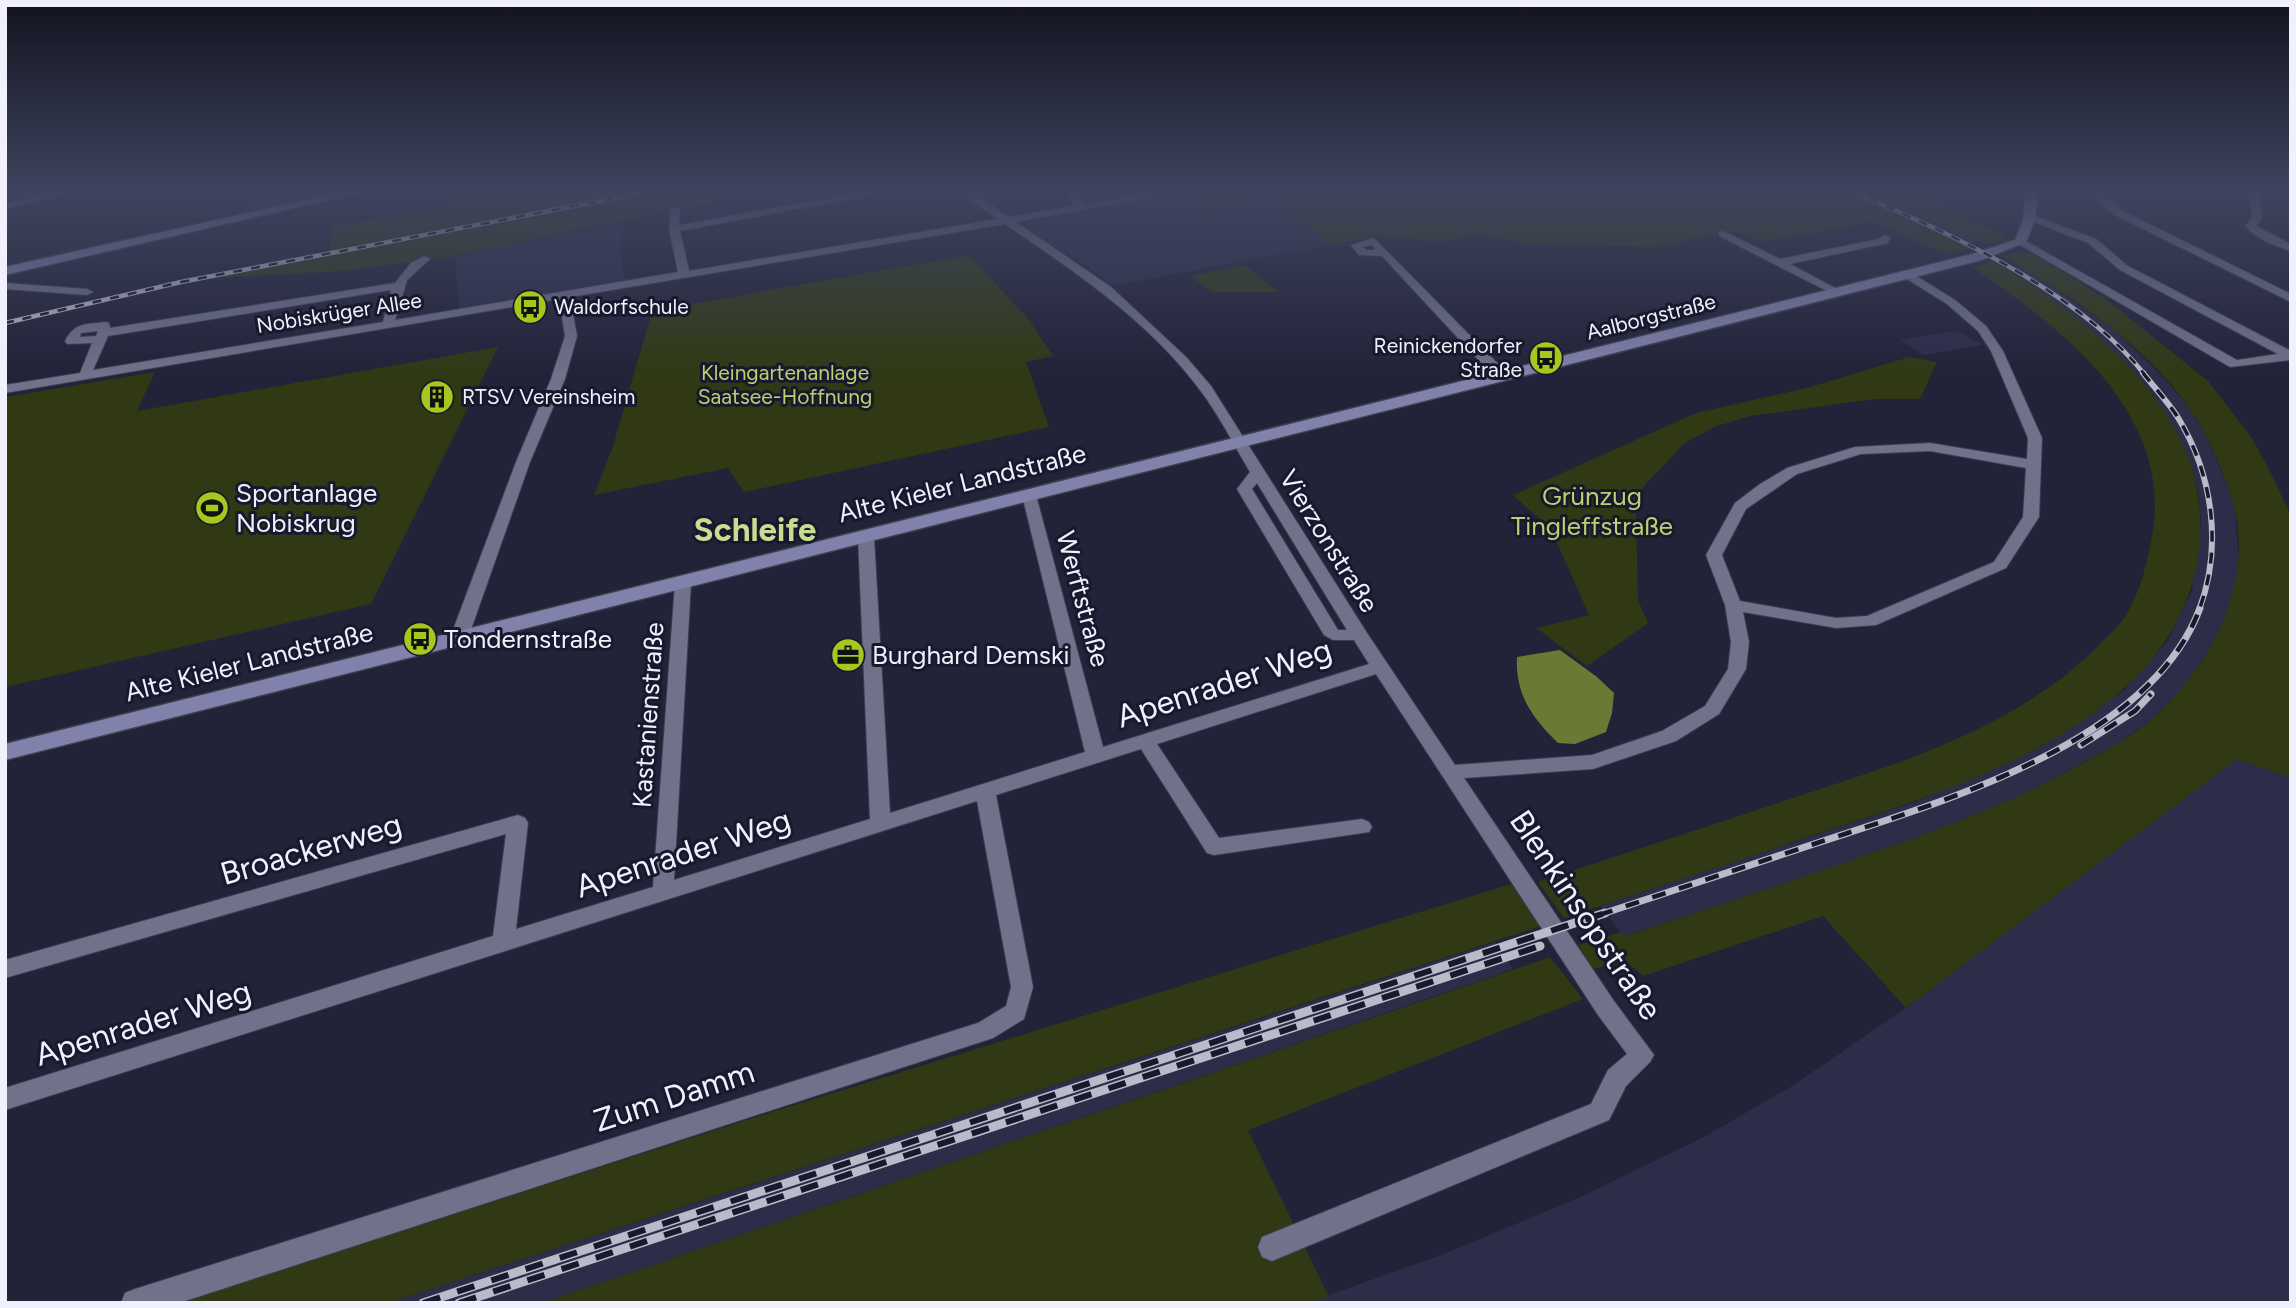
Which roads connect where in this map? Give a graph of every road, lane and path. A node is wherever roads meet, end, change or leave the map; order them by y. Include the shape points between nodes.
1 (93, 253) edge
2 (679, 253) edge
3 (817, 253) edge
4 (1057, 253) edge
5 (1384, 253) dead end
6 (1760, 253) edge
7 (1827, 253) edge
8 (1988, 253) edge
9 (2039, 253) edge
10 (2106, 253) edge
11 (2199, 253) edge
12 (424, 259) dead end
13 (1779, 263) junction
14 (5, 271) edge
15 (1906, 274) junction
16 (684, 275) junction
17 (397, 286) junction
18 (7, 288) edge
19 (87, 292) dead end
20 (1835, 292) junction
21 (564, 295) junction
22 (2291, 299) edge
23 (388, 325) junction
24 (2291, 356) edge
25 (85, 375) junction
26 (1506, 375) junction
27 (5, 389) edge
28 (1240, 442) junction
29 (2035, 465) junction
30 (1029, 495) junction
31 (866, 537) junction
32 (683, 583) junction
33 (1733, 605) junction
34 (459, 638) junction
35 (1380, 667) junction
36 (1145, 741) junction
37 (5, 752) edge
38 (1096, 757) junction
39 (1450, 772) junction
40 (985, 791) junction
41 (880, 822) junction
42 (1362, 827) dead end
43 (663, 892) junction
44 (503, 943) junction
45 (5, 969) edge
46 (5, 1099) edge
47 (1272, 1247) dead end
48 (135, 1303) edge

1 - 14 street
2 - 16 street
3 - 16 street, Nobiskrüger Allee
4 - 28 street, Vierzonstraße via 1124,302 1182,360
5 - 26 street via 1490,364
6 - 13 street
7 - 13 street
8 - 15 street, Aalborgstraße
9 - 24 street via 2231,362 2242,365
10 - 24 street via 2124,268
11 - 22 street
12 - 17 street via 411,267
13 - 20 street
15 - 20 street, Aalborgstraße
15 - 29 street via 1951,302 1997,351 2035,438
16 - 21 street, Nobiskrüger Allee
17 - 23 street
17 - 25 street via 101,336
18 - 19 street
20 - 26 street, Aalborgstraße
21 - 23 street, Nobiskrüger Allee
21 - 34 street via 571,336 558,379
23 - 25 street, Nobiskrüger Allee
25 - 27 street, Nobiskrüger Allee
26 - 28 street, Aalborgstraße
28 - 30 street, Alte Kieler Landstraße
28 - 35 street, Vierzonstraße via 1257,473 1244,489 1333,635 1359,635
29 - 33 street via 2031,517 2000,565 1870,621 1836,623
29 - 33 street via 1930,447 1860,450 1792,471 1740,506 1714,555
30 - 31 street, Alte Kieler Landstraße
30 - 38 street, Werftstraße
31 - 32 street, Alte Kieler Landstraße
31 - 41 street
32 - 34 street, Alte Kieler Landstraße
32 - 43 street, Kastanienstraße
33 - 39 street via 1740,642 1737,669 1712,710 1669,736 1593,762
34 - 37 street, Alte Kieler Landstraße
35 - 36 street, Apenrader Weg
35 - 39 street, Blenkinsopstraße
36 - 38 street, Apenrader Weg
36 - 42 street via 1214,847
38 - 40 street, Apenrader Weg
39 - 47 street, Blenkinsopstraße via 1642,1055 1617,1078 1600,1112
40 - 41 street, Apenrader Weg
40 - 48 street, Zum Damm via 1022,987 1016,1012 985,1031
41 - 43 street, Apenrader Weg
43 - 44 street, Apenrader Weg
44 - 45 street, Broackerweg via 518,823
44 - 46 street, Apenrader Weg

